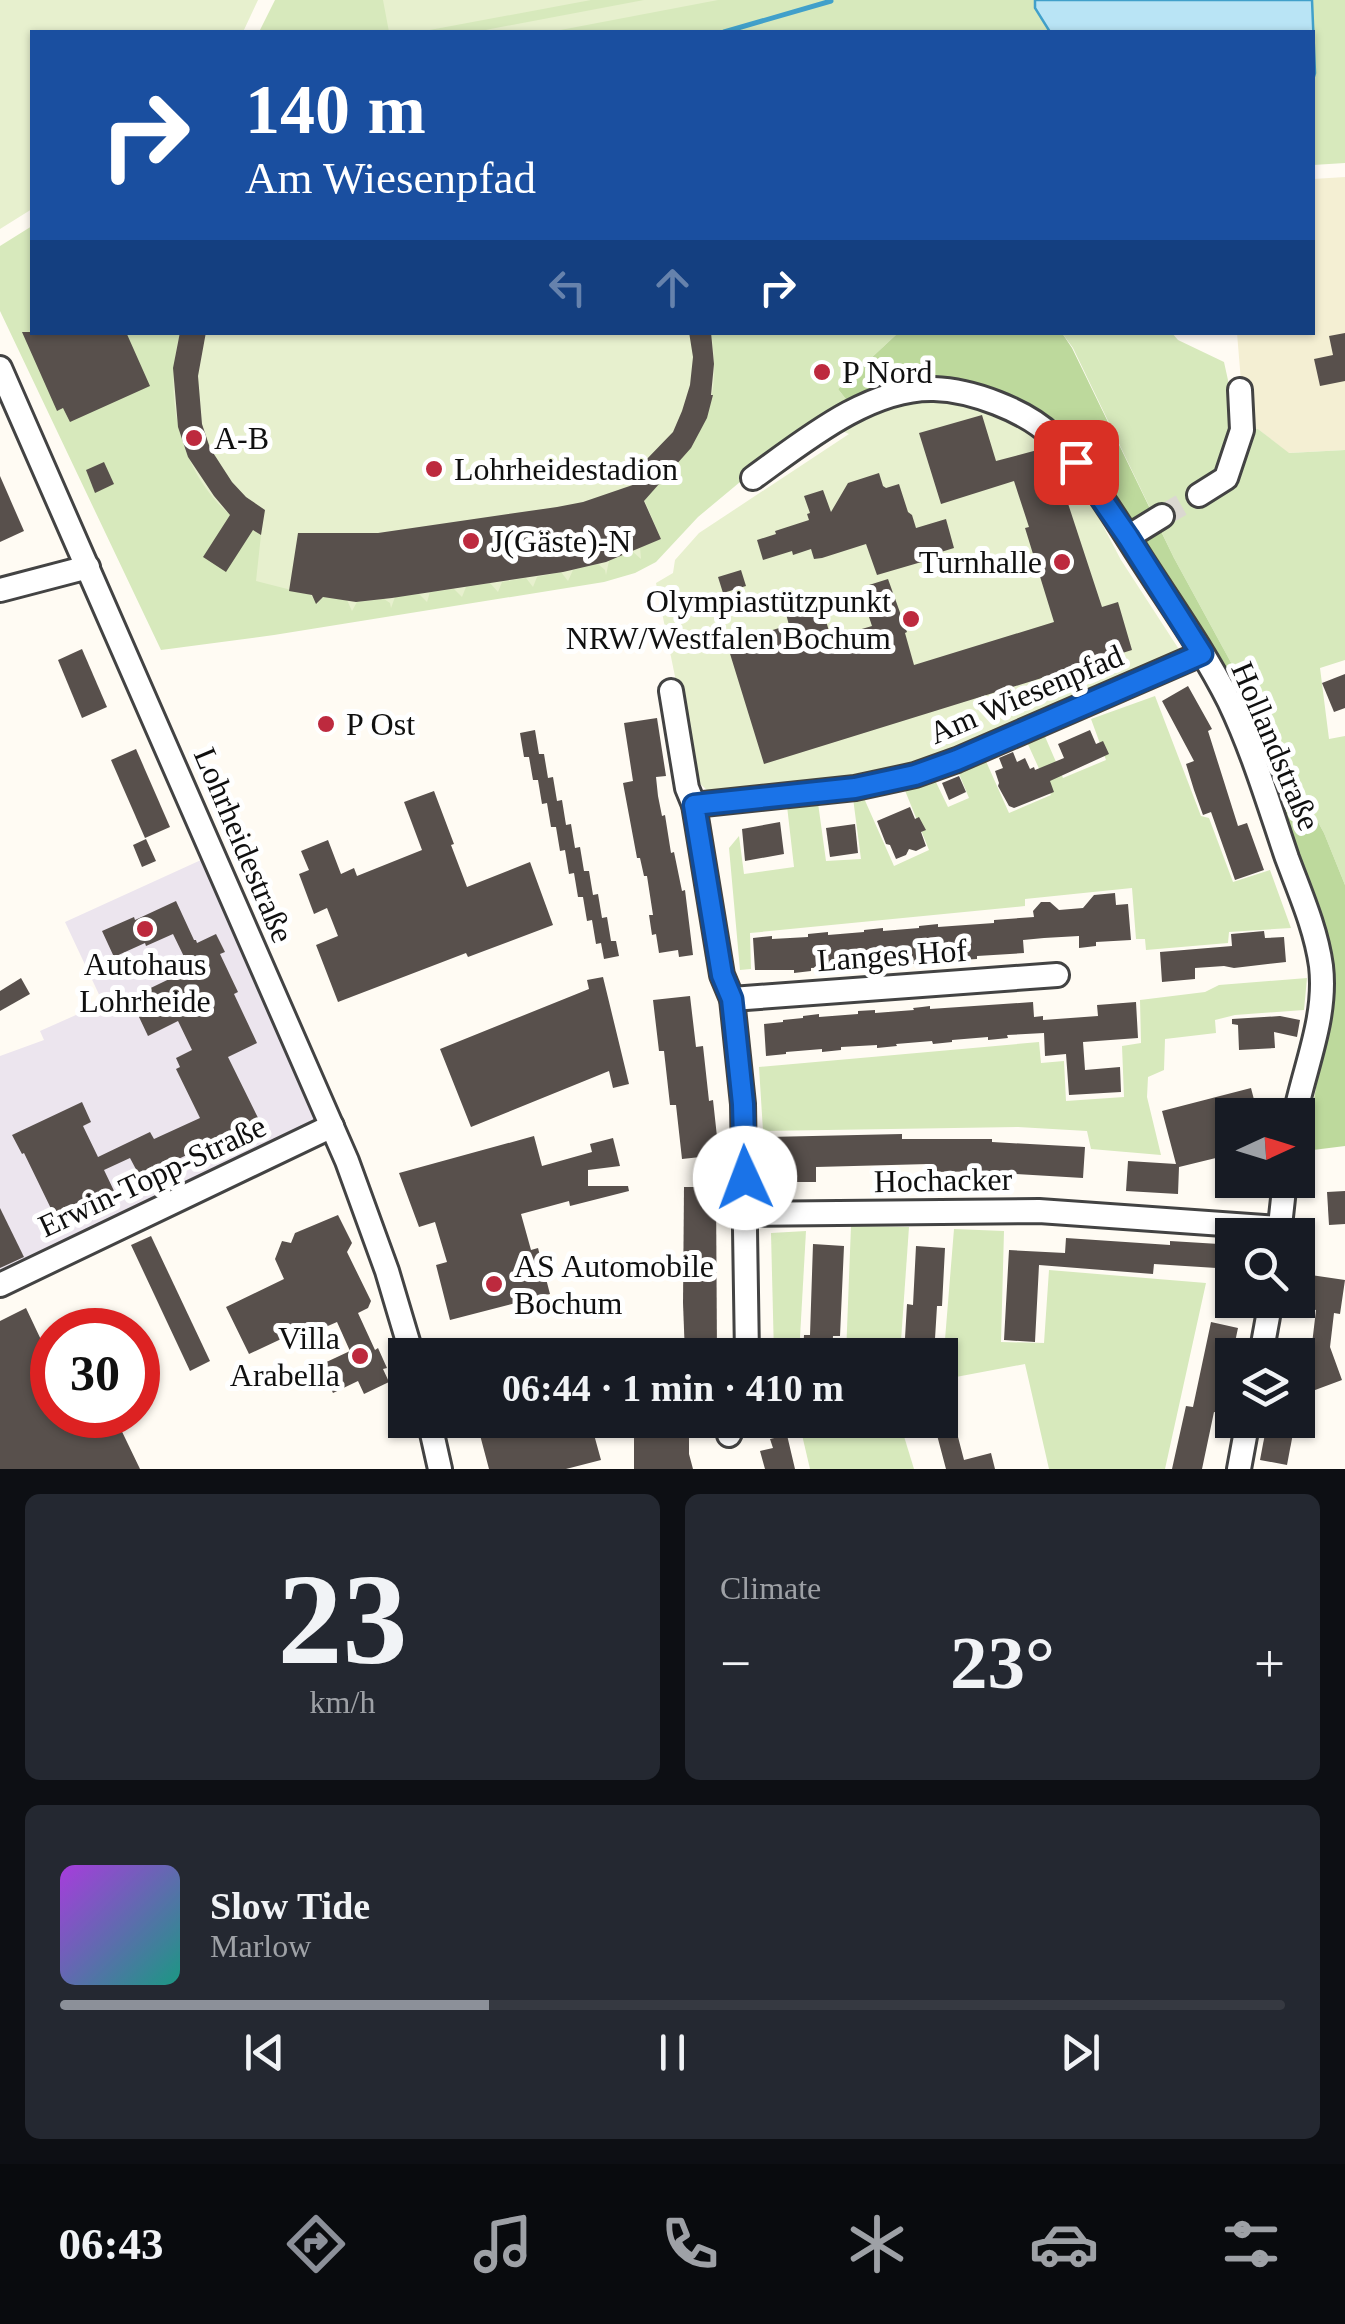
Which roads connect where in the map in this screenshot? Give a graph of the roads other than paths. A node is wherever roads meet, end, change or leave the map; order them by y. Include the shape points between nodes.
1 (0, 368) edge
2 (1240, 390) dead end
3 (753, 478) dead end
4 (1199, 495) tunnel mouth
5 (1162, 516) tunnel mouth
6 (1128, 537) junction
7 (88, 567) junction
8 (0, 590) edge
9 (1202, 654) junction
10 (671, 691) dead end
11 (694, 805) junction
12 (1057, 975) dead end
13 (732, 999) junction
14 (1298, 1098) edge
15 (332, 1126) junction
16 (746, 1214) junction
17 (1215, 1226) edge
18 (0, 1285) edge
19 (407, 1338) edge
20 (747, 1338) edge
21 (433, 1438) edge
22 (1245, 1438) edge
23 (440, 1469) edge
24 (1239, 1469) edge

1 - 7 street, Lohrheidestraße
2 - 4 street via 1242,430 1226,478
3 - 6 street, Hollandstraße via 830,424 880,399 938,388 1010,408 1051,434
5 - 6 street
6 - 9 street, Hollandstraße
7 - 8 street
7 - 15 street, Lohrheidestraße
9 - 11 street, Am Wiesenpfad via 915,775
9 - 14 street, Hollandstraße via 1248,745 1318,950 1319,1018
10 - 11 street
11 - 13 street via 722,975
12 - 13 street, Langes Hof
13 - 16 street
15 - 18 street, Erwin-Topp-Straße
15 - 19 street, Lohrheidestraße
16 - 17 street, Hochacker via 1039,1211
16 - 20 street
21 - 23 street
22 - 24 street

